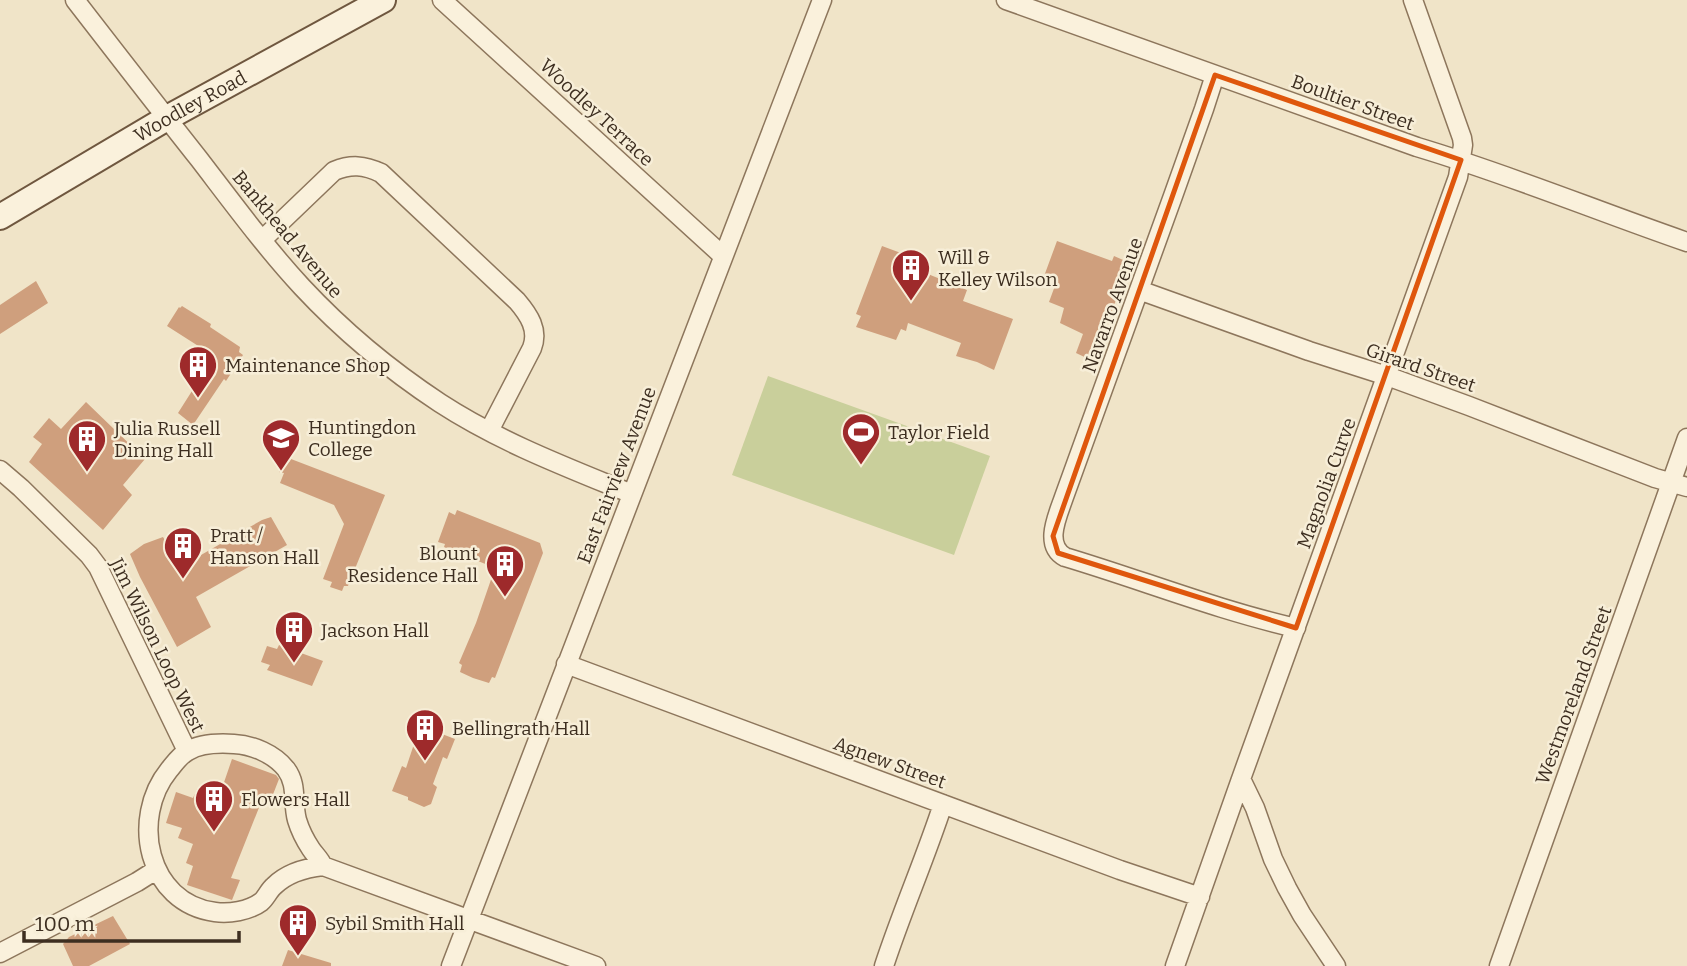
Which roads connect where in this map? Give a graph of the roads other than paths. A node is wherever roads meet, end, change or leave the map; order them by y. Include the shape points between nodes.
1 (75, 0) edge
2 (383, 0) edge
3 (442, 0) edge
4 (822, 0) edge
5 (1006, 0) edge
6 (1413, 0) edge
7 (1215, 75) junction
8 (167, 118) junction
9 (1461, 160) junction
10 (0, 218) edge
11 (262, 240) junction
12 (1687, 242) edge
13 (723, 256) junction
14 (1139, 290) junction
15 (1387, 376) junction
16 (489, 431) junction
17 (1687, 438) edge
18 (0, 470) edge
19 (1679, 485) edge
20 (632, 494) junction
21 (1296, 628) junction
22 (566, 664) junction
23 (187, 751) junction
24 (1241, 779) junction
25 (943, 804) junction
26 (323, 866) junction
27 (156, 870) junction
28 (1200, 897) junction
29 (469, 919) junction
30 (0, 953) edge
31 (451, 966) edge
32 (596, 966) edge
33 (884, 966) edge
34 (1175, 966) edge
35 (1336, 966) edge
36 (1499, 966) edge

1 - 8 street, Bankhead Avenue
2 - 8 main road, Woodley Road
3 - 13 street, Woodley Terrace
4 - 13 street, East Fairview Avenue
5 - 7 street, Boultier Street
6 - 9 street, Magnolia Curve via 1462,138
7 - 9 street, Boultier Street
7 - 14 street, Navarro Avenue
8 - 10 main road, Woodley Road
8 - 11 street, Bankhead Avenue
9 - 12 street, Boultier Street
9 - 15 street, Magnolia Curve
11 - 16 street, Bankhead Avenue via 359,341 418,388
11 - 16 street via 334,171 360,166 381,173 517,301 535,330 532,348
13 - 20 street, East Fairview Avenue
14 - 15 street, Girard Street
14 - 21 street, Navarro Avenue via 1064,497 1053,536 1056,550 1065,557 1215,607
15 - 19 street, Girard Street
15 - 21 street, Magnolia Curve
16 - 20 street, Bankhead Avenue
17 - 19 street, Westmoreland Street
18 - 23 street, Jim Wilson Loop West via 98,567
19 - 36 street, Westmoreland Street
20 - 22 street, East Fairview Avenue
21 - 24 street, Magnolia Curve
22 - 25 street, Agnew Street
22 - 29 street, East Fairview Avenue
23 - 26 street via 220,743 239,744 277,760 292,779 297,820
23 - 27 street via 164,776 151,805 148,837
24 - 28 street, Magnolia Curve
24 - 35 street via 1287,888
25 - 28 street, Agnew Street
25 - 33 street
26 - 27 street via 291,874 262,902 232,912 196,907 177,896
26 - 29 street
27 - 30 street
28 - 34 street, Magnolia Curve
29 - 31 street, East Fairview Avenue
29 - 32 street

